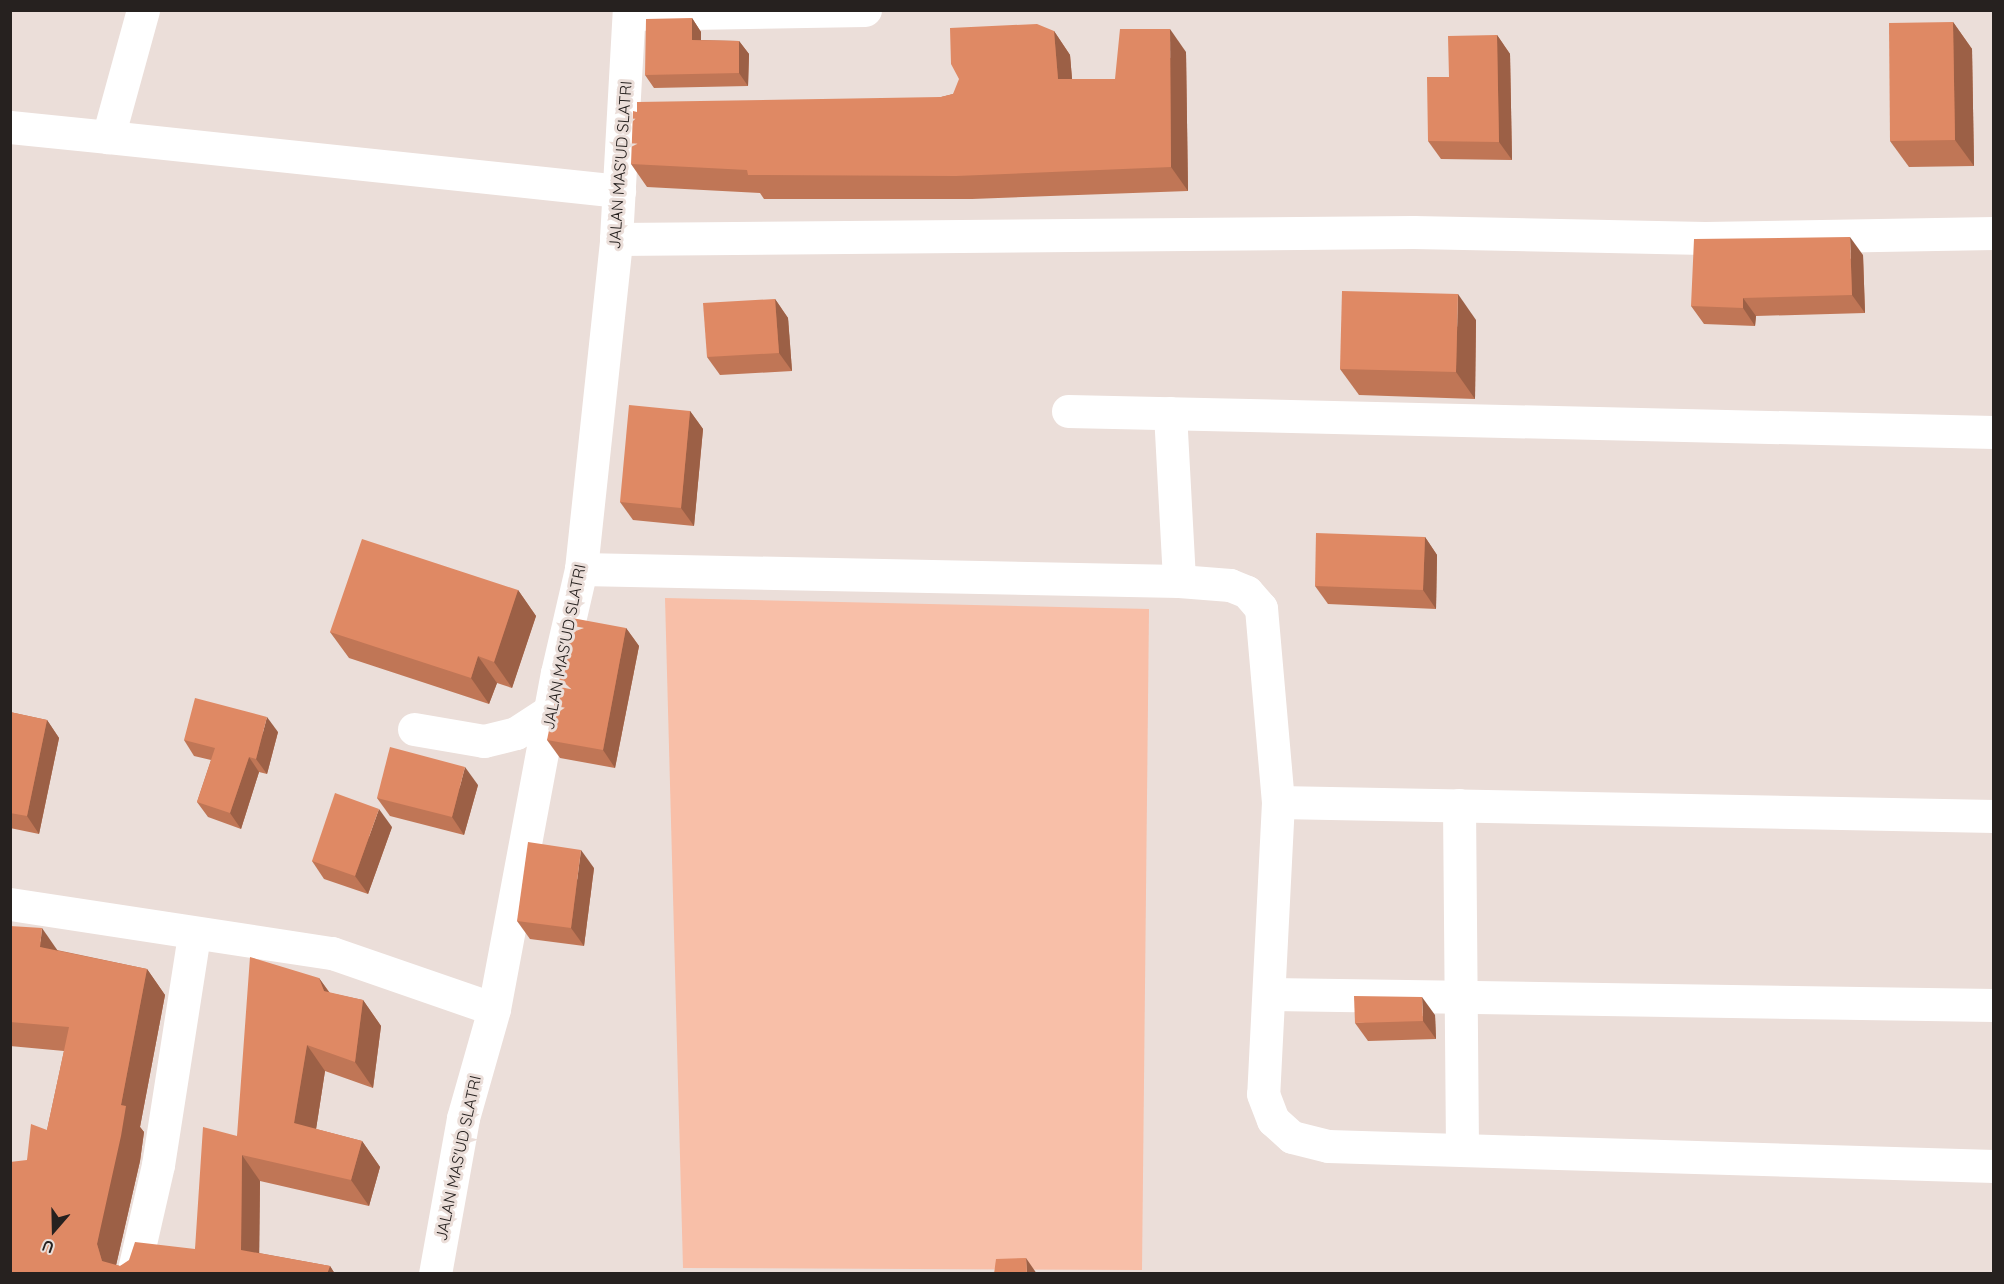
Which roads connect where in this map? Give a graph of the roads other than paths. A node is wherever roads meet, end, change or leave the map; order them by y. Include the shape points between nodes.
1 (143, 10) edge
2 (865, 10) edge
3 (629, 12) edge
4 (624, 107) junction
5 (660, 107) edge
6 (10, 127) edge
7 (108, 137) junction
8 (619, 191) junction
9 (1994, 233) edge
10 (616, 239) junction
11 (1068, 411) dead end
12 (1170, 413) junction
13 (1994, 432) edge
14 (581, 569) junction
15 (1179, 581) junction
16 (551, 710) junction
17 (414, 729) dead end
18 (1278, 802) junction
19 (1459, 805) junction
20 (1994, 816) edge
21 (10, 904) edge
22 (194, 934) junction
23 (1271, 994) junction
24 (1461, 997) junction
25 (1994, 1005) edge
26 (494, 1009) junction
27 (1462, 1150) junction
28 (1994, 1166) edge
29 (133, 1274) edge
30 (435, 1274) edge

1 - 7 street
2 - 3 street
3 - 4 street, JALAN MAS'UD SLATRI
4 - 5 street
4 - 8 street, JALAN MAS'UD SLATRI
6 - 7 street
7 - 8 street
8 - 10 street, JALAN MAS'UD SLATRI
9 - 10 street via 1705,238 1413,232
10 - 14 street, JALAN MAS'UD SLATRI
11 - 12 street
12 - 13 street
12 - 15 street
14 - 15 street
14 - 16 street, JALAN MAS'UD SLATRI
15 - 18 street via 1230,585 1247,592 1261,608
16 - 17 street via 516,734 484,741
16 - 26 street, JALAN MAS'UD SLATRI
18 - 19 street
18 - 23 street
19 - 20 street
19 - 24 street
21 - 22 street
22 - 26 street via 332,953
22 - 29 street via 158,1165
23 - 24 street
23 - 27 street via 1263,1094 1273,1120 1292,1137 1328,1146
24 - 25 street
24 - 27 street
26 - 30 street, JALAN MAS'UD SLATRI via 463,1118
27 - 28 street

